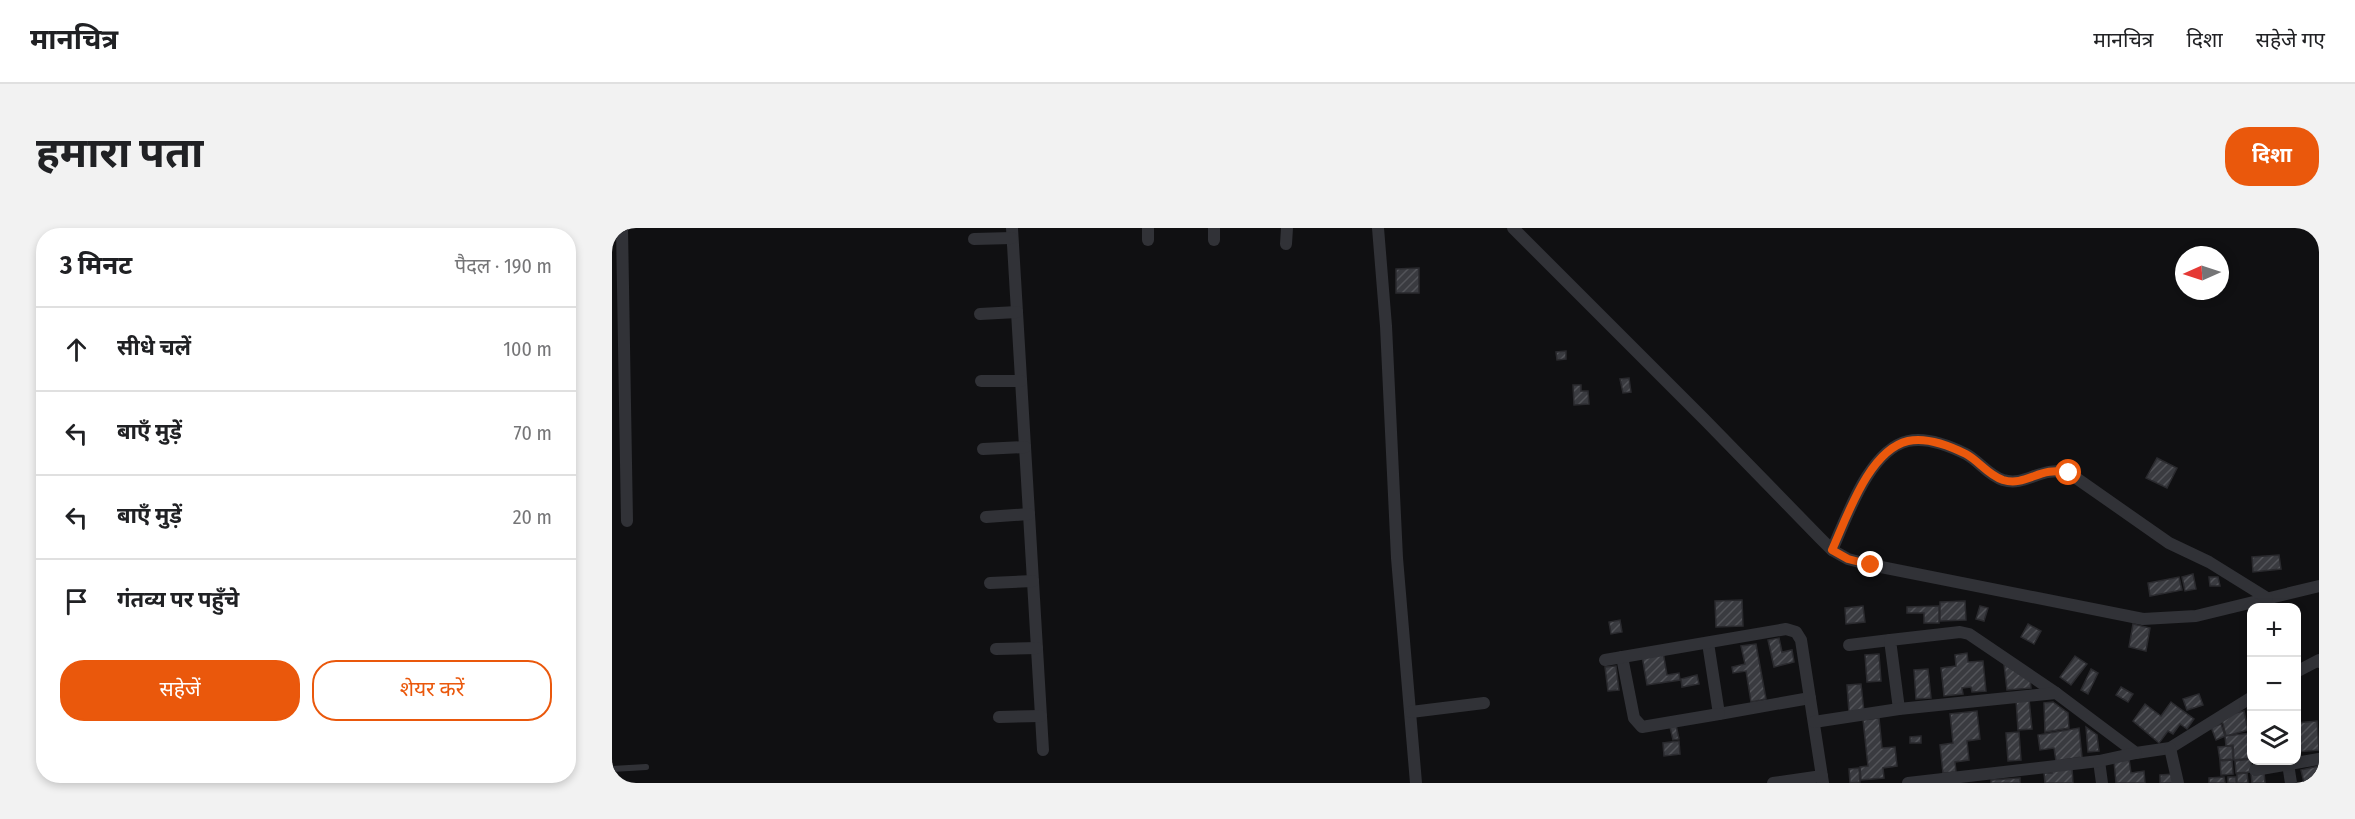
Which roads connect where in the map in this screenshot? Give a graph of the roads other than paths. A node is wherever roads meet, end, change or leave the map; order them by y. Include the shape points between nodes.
1 (622, 228) edge
2 (1287, 228) edge
3 (1378, 228) edge
4 (1513, 228) edge
5 (1012, 233) edge
6 (974, 239) dead end
7 (1286, 244) dead end
8 (1017, 312) junction
9 (980, 314) dead end
10 (981, 381) dead end
11 (1021, 381) junction
12 (1025, 447) junction
13 (983, 449) dead end
14 (1029, 514) junction
15 (986, 517) dead end
16 (627, 521) dead end
17 (1832, 550) junction
18 (1033, 580) junction
19 (990, 583) dead end
20 (2319, 586) edge
21 (2267, 598) junction
22 (1890, 640) junction
23 (1708, 643) junction
24 (1849, 645) dead end
25 (1037, 648) junction
26 (996, 649) dead end
27 (1622, 657) junction
28 (1605, 660) dead end
29 (2319, 660) edge
30 (2301, 669) edge
31 (2056, 693) junction
32 (1810, 698) junction
33 (2247, 700) edge
34 (1484, 703) dead end
35 (1899, 709) junction
36 (1411, 712) junction
37 (1719, 714) junction
38 (1041, 716) junction
39 (999, 717) dead end
40 (1814, 722) junction
41 (2170, 748) junction
42 (1043, 750) dead end
43 (2136, 753) junction
44 (2319, 759) edge
45 (2099, 761) junction
46 (2301, 762) edge
47 (2282, 765) edge
48 (2288, 765) edge
49 (646, 767) dead end
50 (612, 769) edge
51 (2025, 769) junction
52 (2255, 770) dead end
53 (1822, 779) edge
54 (1926, 782) edge
55 (1416, 783) edge
56 (1773, 783) edge
57 (1908, 783) edge
58 (2027, 783) edge
59 (2102, 783) edge
60 (2178, 783) edge
61 (2291, 783) edge

1 - 16 street
2 - 7 street
3 - 36 street via 1397,558
4 - 17 street
5 - 6 street
5 - 8 street
8 - 9 street
8 - 11 street
10 - 11 street
11 - 12 street
12 - 13 street
12 - 14 street
14 - 15 street
14 - 18 street
17 - 21 street via 1871,565 2143,619 2196,615
17 - 21 street via 1866,476 1887,452 1908,441 1922,441 1967,454 1994,475 2012,482 2053,470 2069,473 2169,543 2209,562
18 - 19 street
18 - 25 street
20 - 21 street
22 - 24 street
22 - 31 street via 1969,634
22 - 35 street
23 - 27 street
23 - 32 street via 1786,629 1796,632 1801,640
23 - 37 street
25 - 26 street
25 - 38 street
27 - 28 street
27 - 37 street via 1634,718 1642,727
29 - 30 street
31 - 35 street
31 - 43 street
32 - 37 street
32 - 40 street
33 - 41 street
34 - 36 street
35 - 40 street
36 - 55 street
38 - 39 street
38 - 42 street
40 - 53 street
41 - 43 street
41 - 60 street
43 - 45 street
44 - 46 street
45 - 51 street
45 - 59 street
47 - 52 street
48 - 61 street
49 - 50 lane
51 - 54 street
51 - 58 street
53 - 56 street
54 - 57 street

